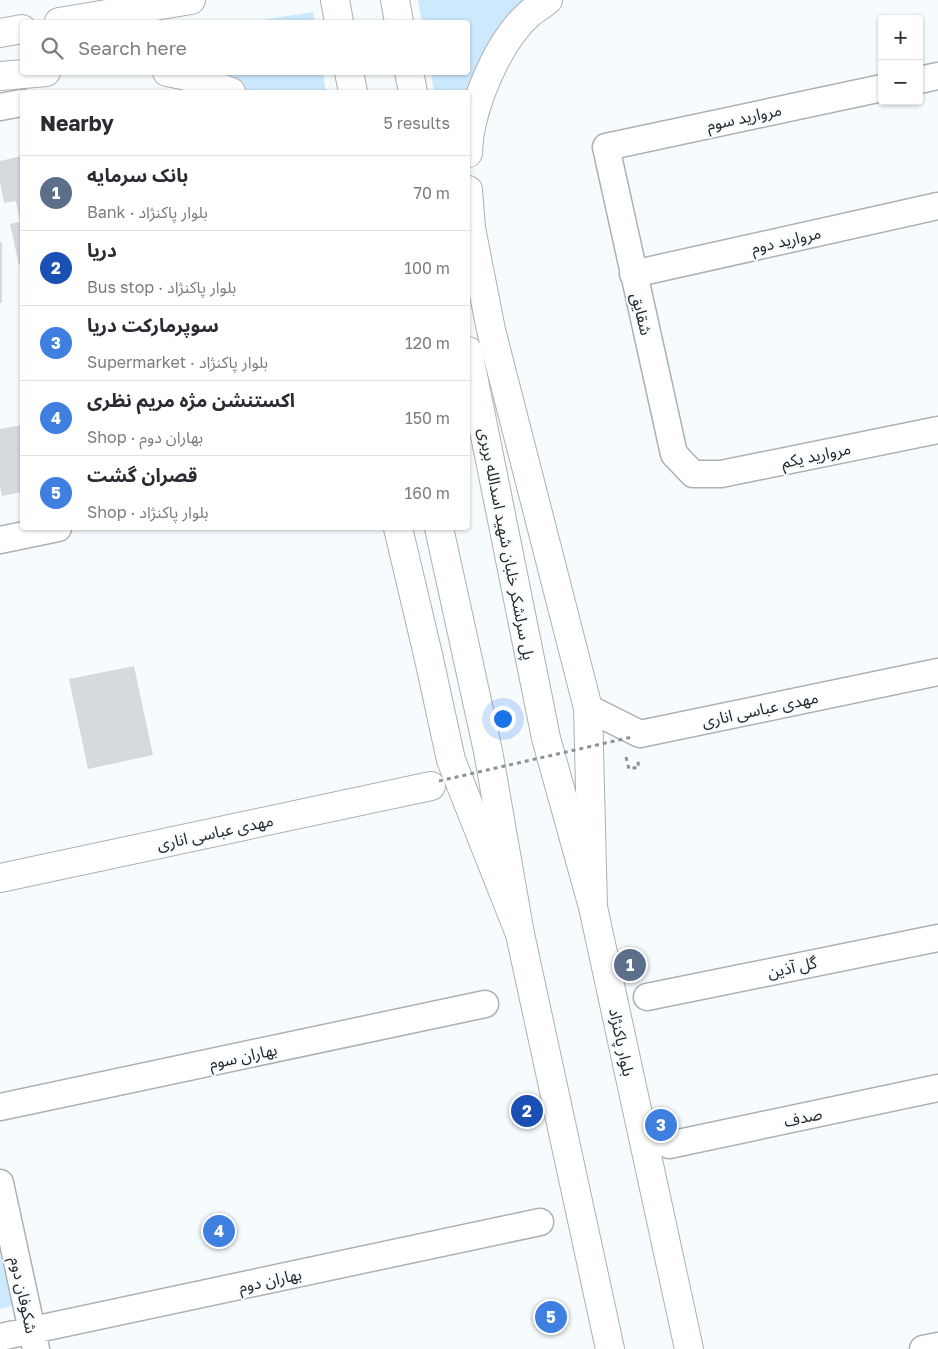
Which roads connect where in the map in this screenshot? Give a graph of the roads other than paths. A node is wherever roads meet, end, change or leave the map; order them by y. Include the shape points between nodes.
1 (191, 0) edge
2 (335, 0) edge
3 (395, 0) edge
4 (548, 0) edge
5 (71, 20) edge
6 (339, 20) edge
7 (399, 20) edge
8 (20, 29) edge
9 (0, 33) edge
10 (20, 74) edge
11 (182, 75) edge
12 (410, 75) edge
13 (0, 76) edge
14 (938, 76) edge
15 (923, 79) edge
16 (878, 89) edge
17 (226, 90) edge
18 (413, 90) edge
19 (20, 103) edge
20 (0, 107) edge
21 (470, 138) edge
22 (606, 147) joint
23 (938, 206) edge
24 (470, 215) edge
25 (633, 274) junction
26 (470, 361) edge
27 (938, 430) edge
28 (693, 474) joint
29 (48, 530) edge
30 (398, 530) edge
31 (439, 530) edge
32 (0, 540) edge
33 (938, 672) edge
34 (588, 708) junction
35 (546, 738) joint
36 (435, 783) road end
37 (0, 878) edge
38 (593, 907) junction
39 (520, 934) junction
40 (938, 938) edge
41 (647, 997) dead end
42 (485, 1004) dead end
43 (938, 1088) edge
44 (0, 1107) edge
45 (669, 1145) dead end
46 (0, 1183) edge
47 (540, 1222) dead end
48 (0, 1337) edge
49 (34, 1340) edge
50 (938, 1346) edge
51 (610, 1349) edge
52 (689, 1349) edge
53 (923, 1349) edge

1 - 5 main road
2 - 6 main road
3 - 7 main road
4 - 21 main road via 528,15 504,45 473,115
8 - 9 main road
10 - 13 main road
11 - 17 main road
12 - 18 main road
14 - 15 street
16 - 22 street, مروارید سوم
19 - 20 street
22 - 25 street, شقایق
23 - 25 street, مروارید دوم
24 - 34 main road via 491,330
25 - 28 street, شقایق via 674,454
26 - 35 main road, پل سرلشکر خلبان شهید اسدالله بربری
27 - 28 street, مروارید یکم via 722,474
29 - 32 street
30 - 39 main road via 451,760
31 - 39 main road via 488,751
33 - 34 street, مهدی عباسی اناری via 636,735
34 - 38 main road
35 - 38 main road, بلوار پاکنژاد
36 - 37 main road, مهدی عباسی اناری
38 - 52 main road, بلوار پاکنژاد
39 - 51 main road
40 - 41 street, گل آذین
42 - 44 street, بهاران سوم
43 - 45 street, صدف
46 - 49 street, شکوفان دوم
47 - 49 street, بهاران دوم
48 - 49 street, بهاران دوم
50 - 53 street

